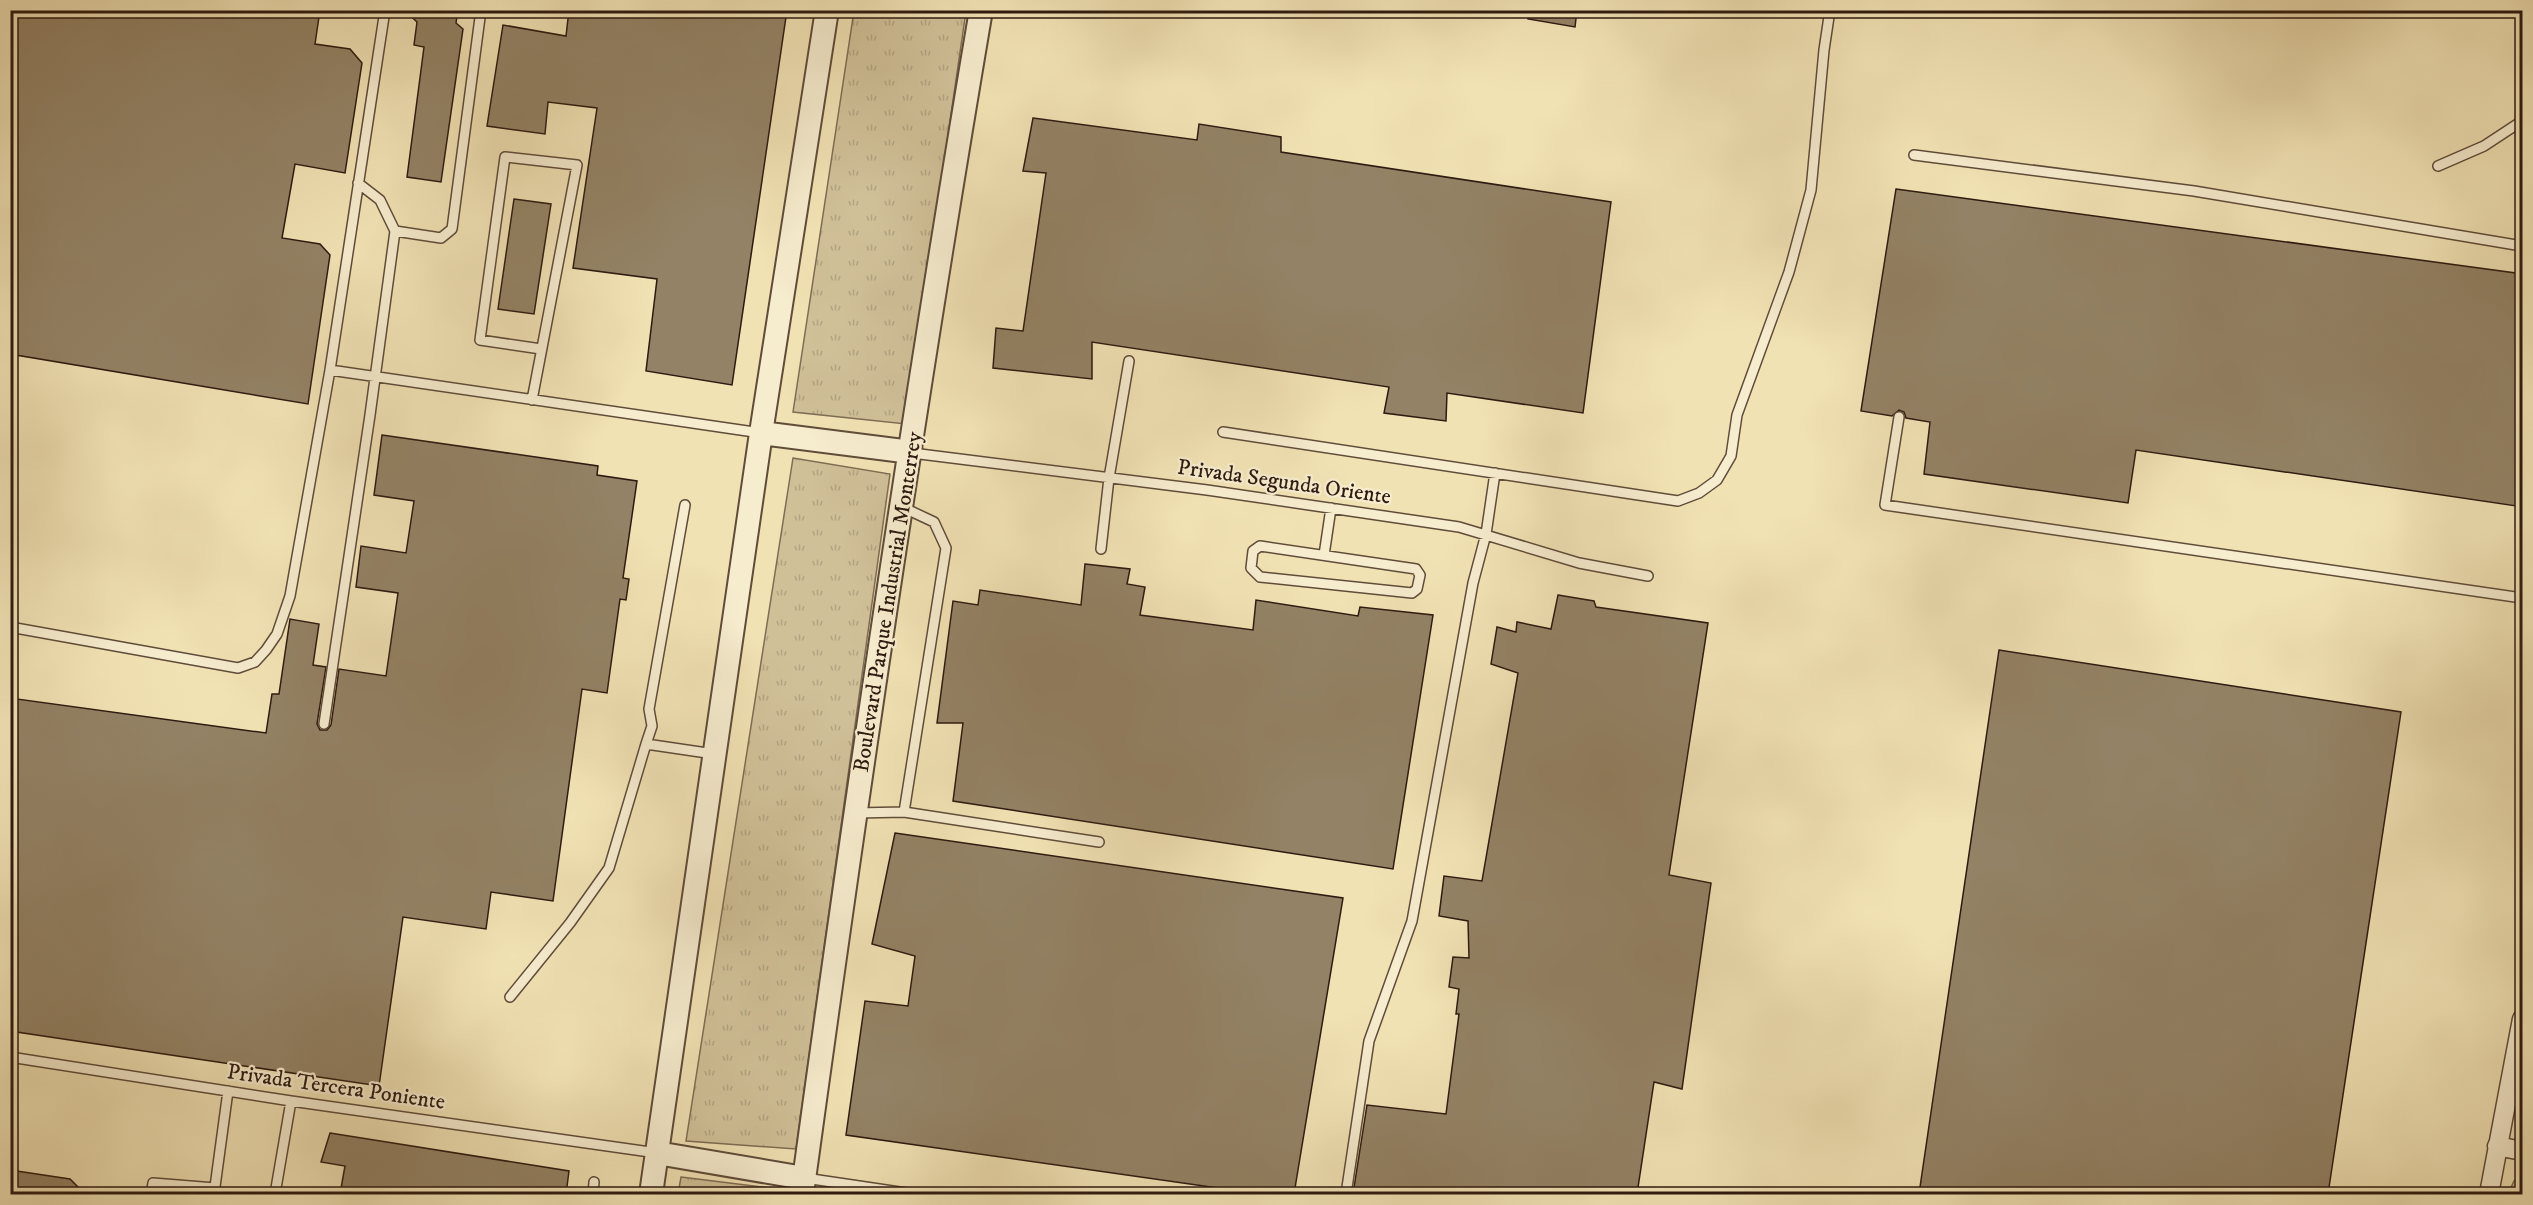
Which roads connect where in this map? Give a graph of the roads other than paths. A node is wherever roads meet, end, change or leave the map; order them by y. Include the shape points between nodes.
1 (385, 10) edge
2 (481, 10) edge
3 (827, 10) edge
4 (981, 10) edge
5 (1830, 10) edge
6 (2523, 121) edge
7 (1914, 155) dead end
8 (2438, 166) dead end
9 (358, 183) junction
10 (395, 231) junction
11 (2523, 246) edge
12 (541, 349) junction
13 (1128, 361) dead end
14 (330, 370) junction
15 (375, 377) junction
16 (531, 400) junction
17 (1899, 417) dead end
18 (1223, 432) dead end
19 (761, 434) junction
20 (910, 452) junction
21 (1495, 473) junction
22 (1109, 478) junction
23 (685, 505) dead end
24 (902, 507) junction
25 (1331, 508) junction
26 (1486, 534) junction
27 (1101, 549) dead end
28 (1324, 555) junction
29 (1648, 576) dead end
30 (2523, 598) edge
31 (10, 627) edge
32 (324, 724) dead end
33 (646, 744) junction
34 (715, 754) junction
35 (904, 812) junction
36 (856, 813) junction
37 (1099, 842) dead end
38 (510, 997) dead end
39 (2523, 1019) edge
40 (10, 1057) edge
41 (228, 1091) junction
42 (291, 1101) junction
43 (2497, 1146) junction
44 (2523, 1151) edge
45 (657, 1153) junction
46 (594, 1182) dead end
47 (803, 1186) edge
48 (214, 1191) edge
49 (151, 1194) edge
50 (275, 1194) edge
51 (592, 1194) edge
52 (651, 1194) edge
53 (913, 1194) edge
54 (1346, 1194) edge
55 (2489, 1194) edge

1 - 9 lane
2 - 10 lane via 452,229 441,238
3 - 19 street
4 - 20 street, Boulevard Parque Industrial Monterrey
5 - 21 lane via 1810,190 1789,272 1737,415 1731,456 1717,480 1699,494 1678,501
6 - 8 lane via 2484,146
7 - 11 lane via 2194,191
9 - 10 lane via 380,200
9 - 14 lane
10 - 15 lane
12 - 12 lane via 577,165 505,157 480,340
12 - 16 lane
13 - 22 lane
14 - 15 lane
14 - 31 lane via 290,597 277,634 255,662 238,668
15 - 16 lane
15 - 32 lane
16 - 19 lane
17 - 30 lane via 1885,506
18 - 21 lane
19 - 20 street
19 - 34 street
20 - 22 lane, Privada Segunda Oriente
20 - 24 street, Boulevard Parque Industrial Monterrey
21 - 26 lane
22 - 25 lane, Privada Segunda Oriente
22 - 27 lane
23 - 33 lane via 649,709 652,726
24 - 35 lane via 934,522 946,548
24 - 36 street, Boulevard Parque Industrial Monterrey
25 - 26 lane, Privada Segunda Oriente
25 - 28 lane
26 - 29 lane, Privada Segunda Oriente via 1579,563
26 - 54 lane via 1473,583 1412,921 1369,1041
28 - 28 lane via 1260,546 1253,550 1251,568 1260,577 1409,592 1417,589 1420,575 1416,569
33 - 34 lane
33 - 38 lane via 609,868
34 - 45 street
35 - 36 lane
35 - 37 lane
36 - 47 street, Boulevard Parque Industrial Monterrey
39 - 43 street
40 - 41 lane, Privada Tercera Poniente
41 - 42 lane, Privada Tercera Poniente
41 - 48 lane
42 - 45 lane, Privada Tercera Poniente
42 - 50 lane
43 - 44 street
43 - 55 street
45 - 47 street
45 - 52 street
46 - 51 lane
47 - 53 lane
48 - 49 lane via 153,1183

